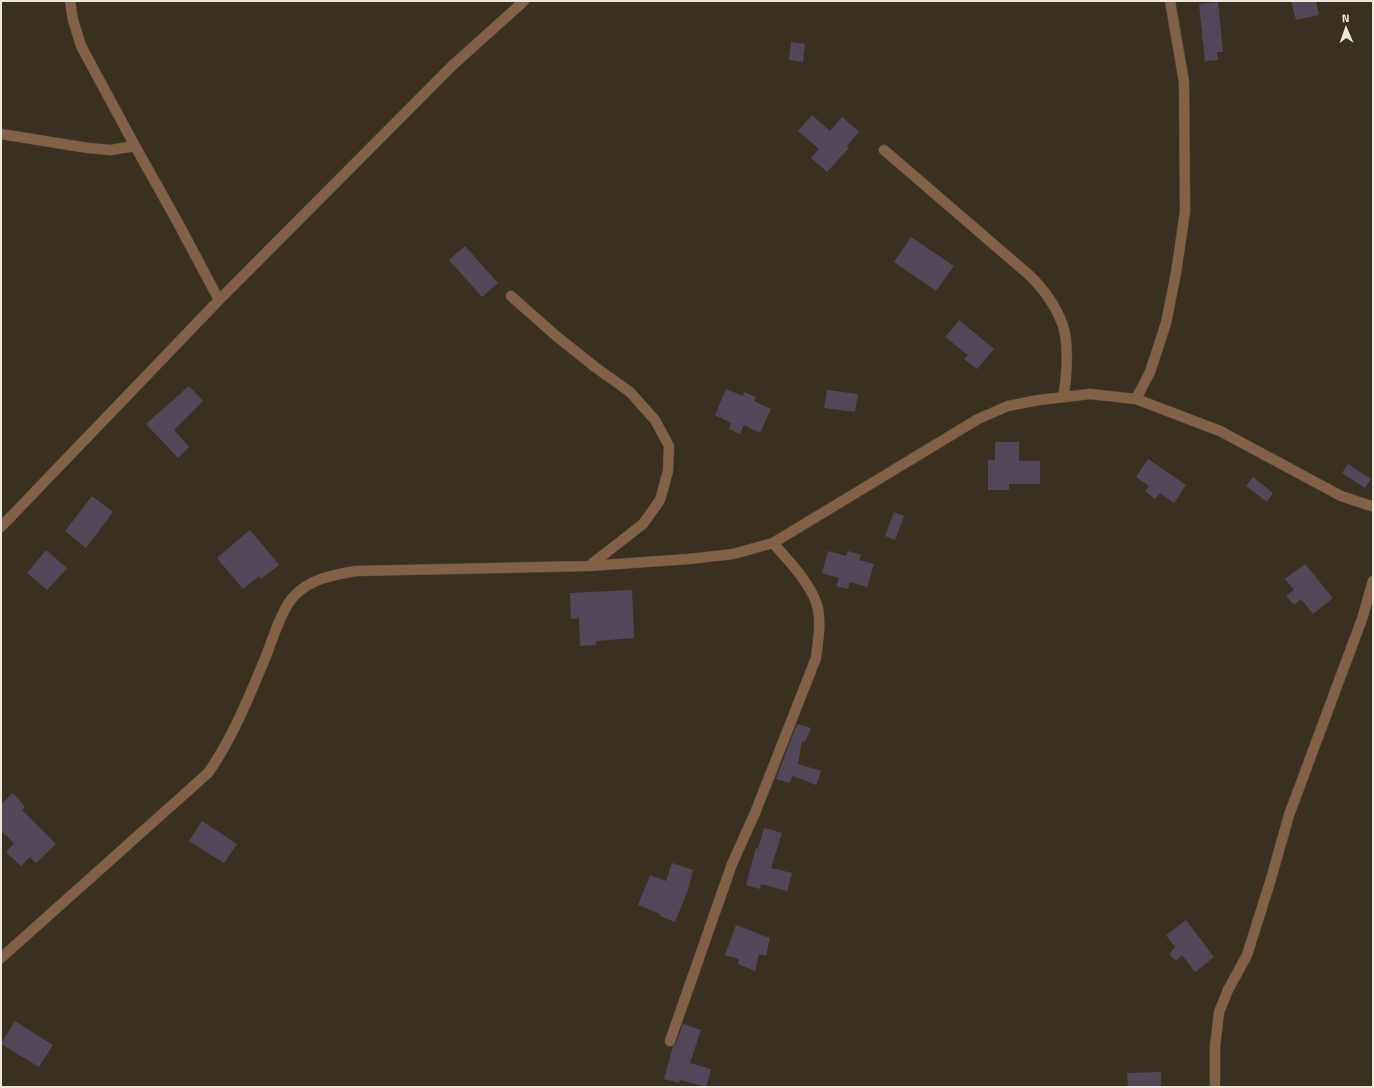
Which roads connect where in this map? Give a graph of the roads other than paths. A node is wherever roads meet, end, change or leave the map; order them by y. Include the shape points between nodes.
1 (70, 1) edge
2 (524, 1) edge
3 (1170, 1) edge
4 (1, 134) edge
5 (135, 146) junction
6 (884, 150) dead end
7 (511, 296) dead end
8 (219, 300) junction
9 (1063, 397) junction
10 (1136, 399) junction
11 (1373, 506) edge
12 (1, 528) edge
13 (773, 543) junction
14 (589, 566) junction
15 (1373, 581) edge
16 (1, 958) edge
17 (670, 1041) dead end
18 (1215, 1087) edge

1 - 5 street via 81,46
2 - 8 street via 453,65
3 - 10 street via 1184,82 1185,212 1166,323 1150,372
4 - 5 street via 88,148 111,150
5 - 8 street
6 - 9 street via 1038,284 1063,326 1066,384
7 - 14 street via 555,335 630,392 655,420 668,446 668,471 660,500 643,524
8 - 12 street
9 - 10 street via 1090,394
9 - 13 street via 1008,406 978,419
10 - 11 street via 1220,431 1341,496
13 - 14 street via 733,554
13 - 17 street via 810,588 818,608 819,634 816,658 755,813 732,864
14 - 16 street via 356,571 325,576 306,586 294,595 283,613 230,736 208,773
15 - 18 street via 1362,618 1290,815 1247,955 1228,990 1220,1012 1215,1046

